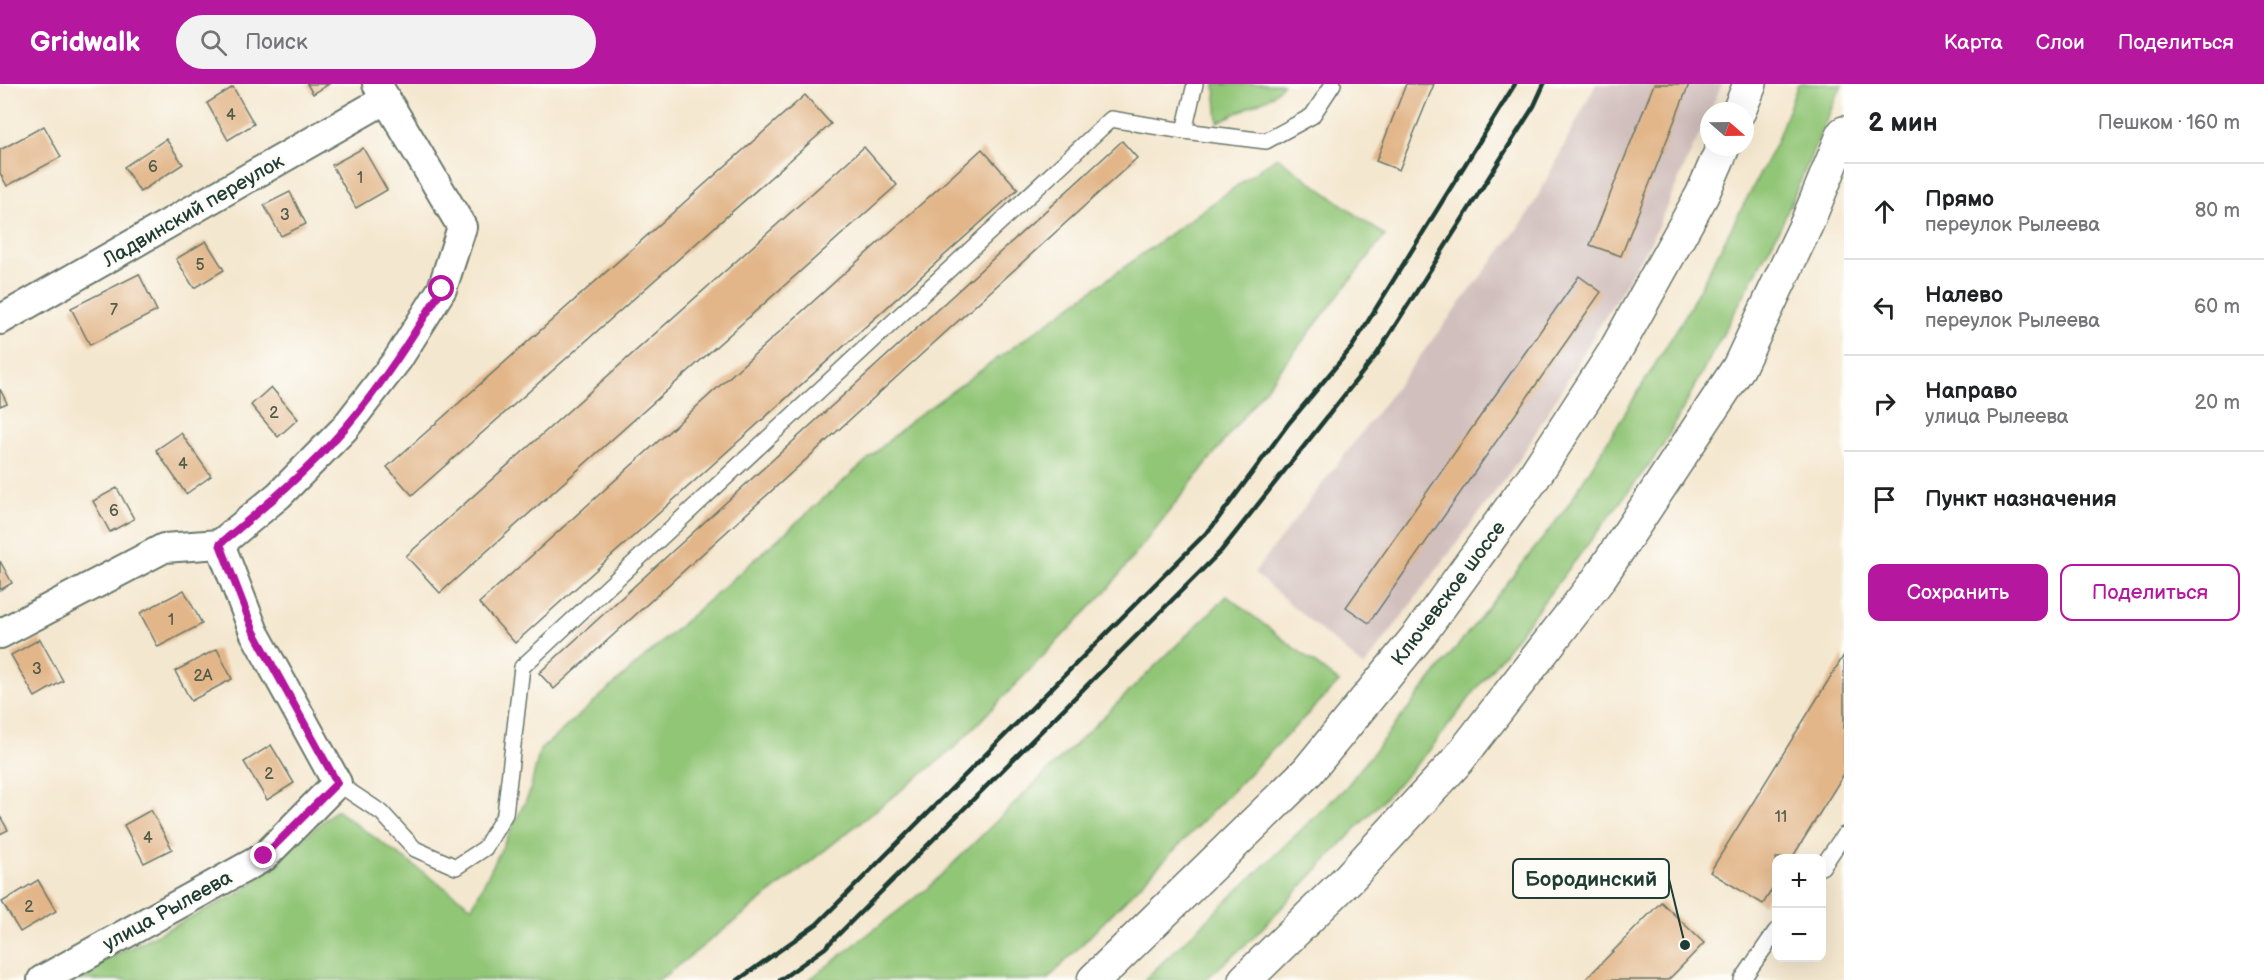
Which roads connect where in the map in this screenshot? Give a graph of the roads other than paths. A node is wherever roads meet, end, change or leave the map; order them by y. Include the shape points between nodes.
1 (1195, 84) edge
2 (1333, 84) edge
3 (1750, 84) edge
4 (381, 92) edge
5 (1742, 102) edge
6 (1184, 131) junction
7 (1844, 133) edge
8 (1719, 156) edge
9 (0, 320) edge
10 (220, 544) junction
11 (0, 634) edge
12 (337, 783) junction
13 (1844, 835) edge
14 (1826, 860) edge
15 (1772, 937) edge
16 (42, 980) edge
17 (1094, 980) edge
18 (1245, 980) edge
19 (1742, 980) edge

1 - 6 lane
2 - 6 lane via 1312,116 1266,141
3 - 5 main road
4 - 9 street, Ладвинский переулок
4 - 10 street via 462,226 442,289 398,359 344,429 279,495
6 - 12 lane via 1111,120 522,667 505,814 485,848 456,867 415,849 382,813
7 - 18 main road via 1739,368 1598,580 1458,760 1349,878
8 - 17 main road, Ключевское шоссе via 1702,195 1614,353 1533,478 1419,635 1308,771
10 - 11 street via 164,548
10 - 12 street via 254,632
12 - 16 street, улица Рылеева via 264,856
13 - 14 lane
15 - 19 lane

